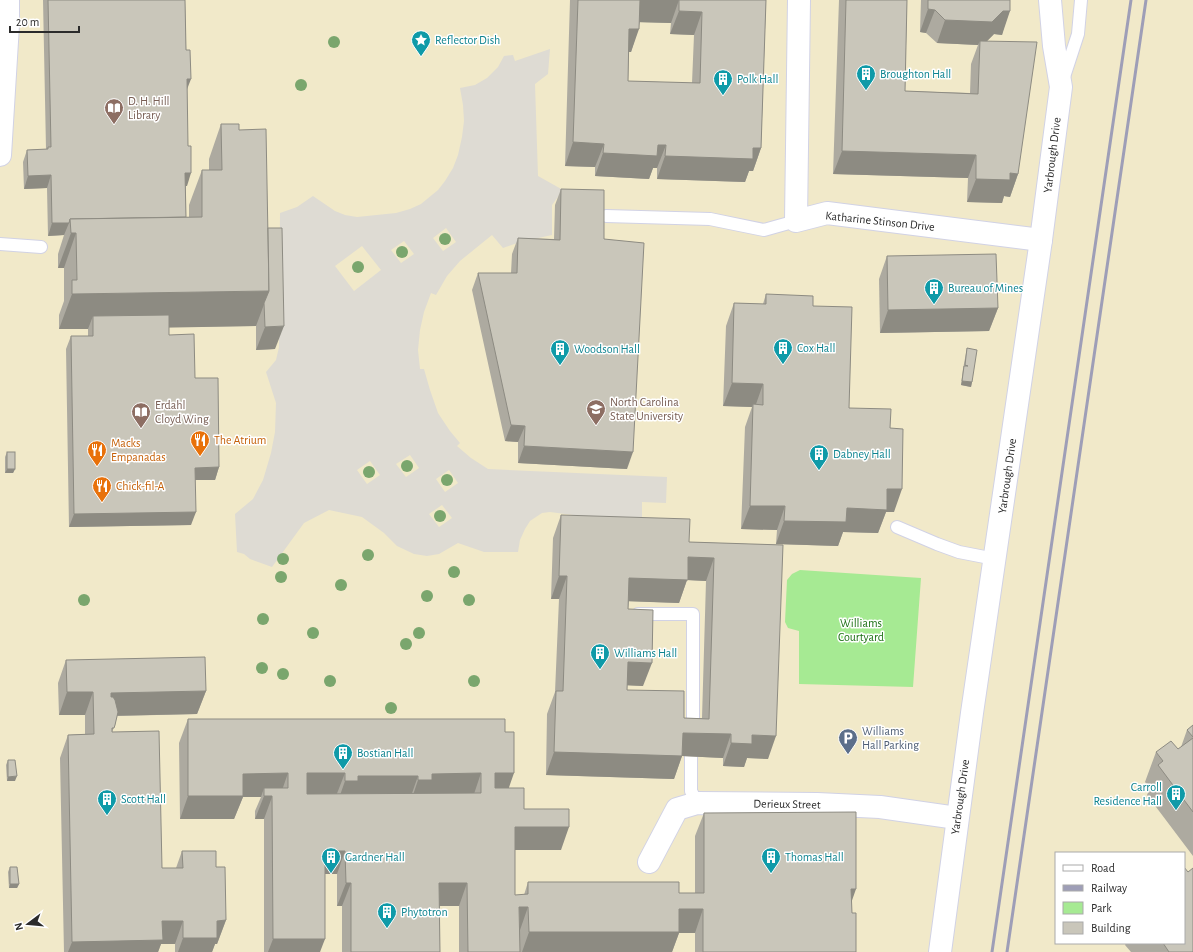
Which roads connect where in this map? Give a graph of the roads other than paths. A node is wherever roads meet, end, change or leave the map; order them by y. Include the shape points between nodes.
1 (8, 0) edge
2 (799, 0) edge
3 (1050, 0) edge
4 (1081, 0) edge
5 (1061, 87) junction
6 (0, 155) edge
7 (606, 216) edge
8 (796, 221) junction
9 (1041, 240) junction
10 (0, 244) edge
11 (41, 247) dead end
12 (897, 527) dead end
13 (995, 559) junction
14 (628, 614) edge
15 (697, 803) junction
16 (957, 818) junction
17 (649, 862) dead end
18 (940, 952) edge

1 - 6 street
2 - 8 street
3 - 5 street, Yarbrough Drive
4 - 5 lane via 1078,34
5 - 9 street, Yarbrough Drive
7 - 8 lane via 710,219 764,230
8 - 9 street, Katharine Stinson Drive via 827,213
9 - 13 street, Yarbrough Drive
10 - 11 lane
12 - 13 lane via 959,552
13 - 16 street, Yarbrough Drive
14 - 15 lane via 692,614 686,699 693,742 691,791
15 - 16 street, Derieux Street via 880,807
15 - 17 street, Derieux Street via 677,809
16 - 18 street, Yarbrough Drive

